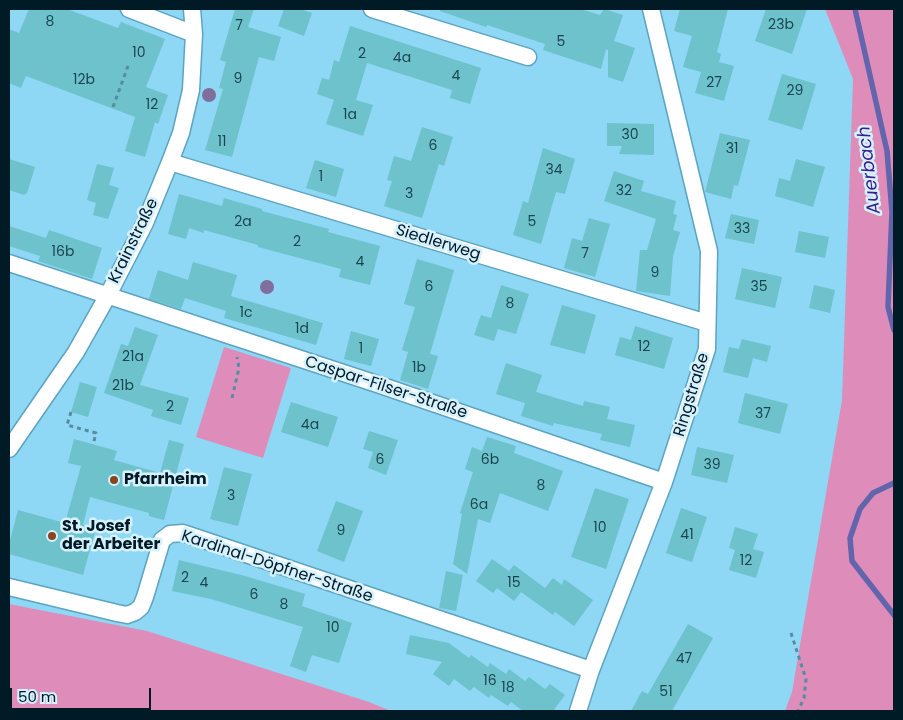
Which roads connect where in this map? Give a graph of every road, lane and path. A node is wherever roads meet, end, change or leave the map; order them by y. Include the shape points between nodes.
1 (129, 9) edge
2 (192, 9) edge
3 (372, 9) edge
4 (650, 9) edge
5 (194, 34) junction
6 (528, 57) dead end
7 (128, 66) dead end
8 (113, 107) dead end
9 (170, 162) junction
10 (9, 263) edge
11 (107, 297) junction
12 (707, 323) junction
13 (218, 333) junction
14 (232, 398) dead end
15 (71, 412) dead end
16 (93, 444) dead end
17 (9, 449) edge
18 (664, 482) junction
19 (9, 587) edge
20 (791, 633) dead end
21 (591, 670) junction
22 (578, 711) edge
23 (798, 711) edge

1 - 5 street
2 - 5 street, Krainstraße
3 - 6 street
4 - 12 street, Ringstraße via 709,251
5 - 9 street, Krainstraße via 189,100
7 - 8 path
9 - 11 street, Krainstraße via 145,223
9 - 12 street, Siedlerweg
10 - 11 street, Caspar-Filser-Straße
11 - 13 street, Caspar-Filser-Straße
11 - 17 street, Krainstraße via 76,352
12 - 18 street, Ringstraße via 707,349
13 - 14 path via 235,350 237,358 239,368
13 - 18 street, Caspar-Filser-Straße
15 - 16 path via 67,425 96,433
18 - 21 street, Ringstraße
19 - 21 street, Kardinal-Döpfner-Straße via 127,615 141,607 162,540 170,534 183,533
20 - 23 path via 806,680 804,698
21 - 22 street, Ringstraße

